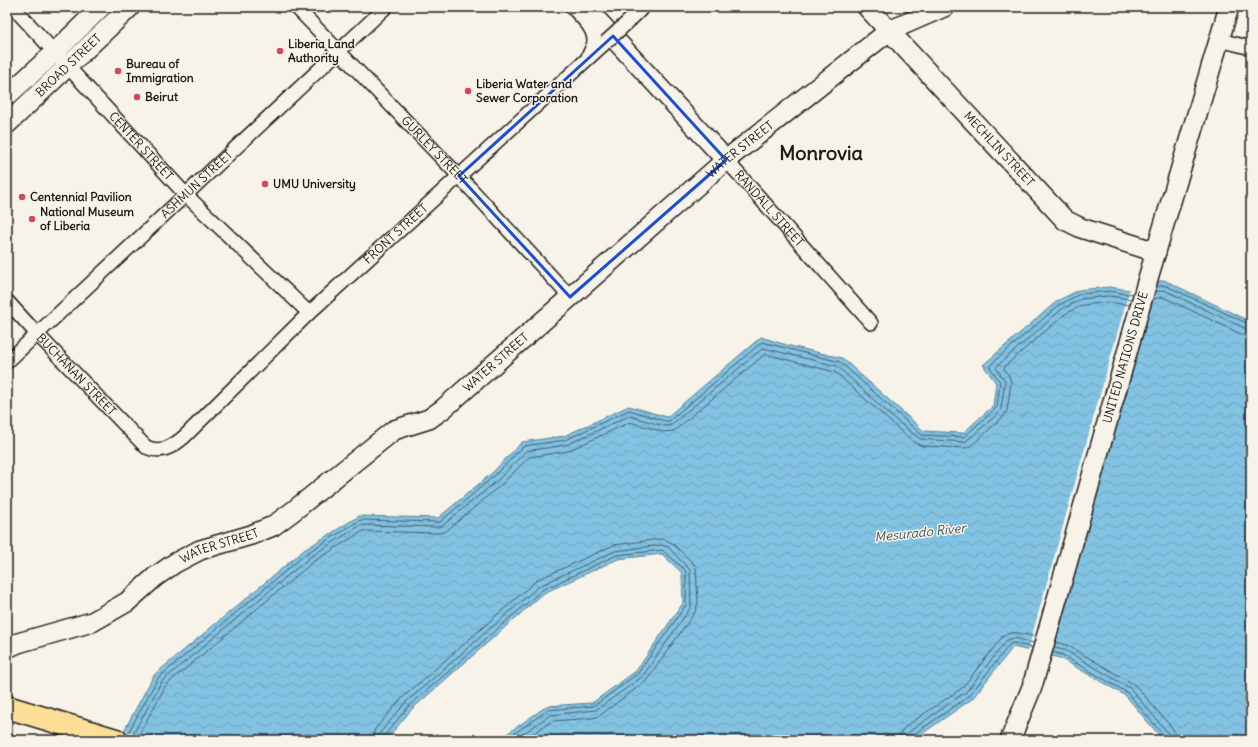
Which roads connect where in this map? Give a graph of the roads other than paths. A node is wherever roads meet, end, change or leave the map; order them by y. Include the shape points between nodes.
1 (13, 7) edge
2 (101, 7) edge
3 (130, 7) edge
4 (296, 7) edge
5 (386, 7) edge
6 (572, 7) edge
7 (586, 7) edge
8 (643, 7) edge
9 (867, 7) edge
10 (944, 7) edge
11 (1229, 7) edge
12 (889, 31) junction
13 (1220, 40) junction
14 (1251, 48) edge
15 (339, 52) junction
16 (54, 53) junction
17 (588, 58) junction
18 (68, 66) junction
19 (7, 96) edge
20 (7, 124) edge
21 (726, 160) junction
22 (459, 176) junction
23 (186, 195) junction
24 (1156, 252) junction
25 (570, 297) junction
26 (7, 301) edge
27 (309, 313) junction
28 (871, 323) dead end
29 (37, 334) junction
30 (7, 362) edge
31 (146, 447) joint
32 (7, 648) edge
33 (7, 707) edge
34 (1024, 709) junction
35 (116, 740) edge
36 (1010, 740) edge
37 (1020, 740) edge

1 - 16 street, CENTER STREET
2 - 16 street, BROAD STREET
3 - 18 street, BROAD STREET
4 - 15 street, GURLEY STREET
5 - 15 street, ASHMUN STREET
6 - 17 street via 594,37
7 - 21 street, RANDALL STREET
8 - 17 street, FRONT STREET, bridge
9 - 12 street, MECHLIN STREET
10 - 12 street, WATER STREET
11 - 13 street, UNITED NATIONS DRIVE
12 - 21 street, WATER STREET
12 - 24 street, MECHLIN STREET via 1065,220 1081,228
13 - 14 street
13 - 24 street, UNITED NATIONS DRIVE
15 - 22 street, GURLEY STREET
15 - 23 street, ASHMUN STREET
16 - 18 street, CENTER STREET
16 - 19 street, BROAD STREET
17 - 22 street, FRONT STREET
18 - 20 street, BROAD STREET
18 - 23 street, CENTER STREET
21 - 25 street, WATER STREET
21 - 28 street, RANDALL STREET
22 - 25 street, GURLEY STREET
22 - 27 street, FRONT STREET
23 - 27 street, CENTER STREET
23 - 29 street, ASHMUN STREET
24 - 34 street, UNITED NATIONS DRIVE
25 - 32 street, WATER STREET via 444,409 429,419 394,430 273,526 200,550 175,563 127,602 92,622
26 - 29 street, BUCHANAN STREET
27 - 31 street, FRONT STREET via 175,445 161,450
29 - 30 street, ASHMUN STREET
29 - 31 street, BUCHANAN STREET
33 - 35 highway
34 - 36 street, UNITED NATIONS DRIVE
34 - 37 street, UNITED NATIONS DRIVE

